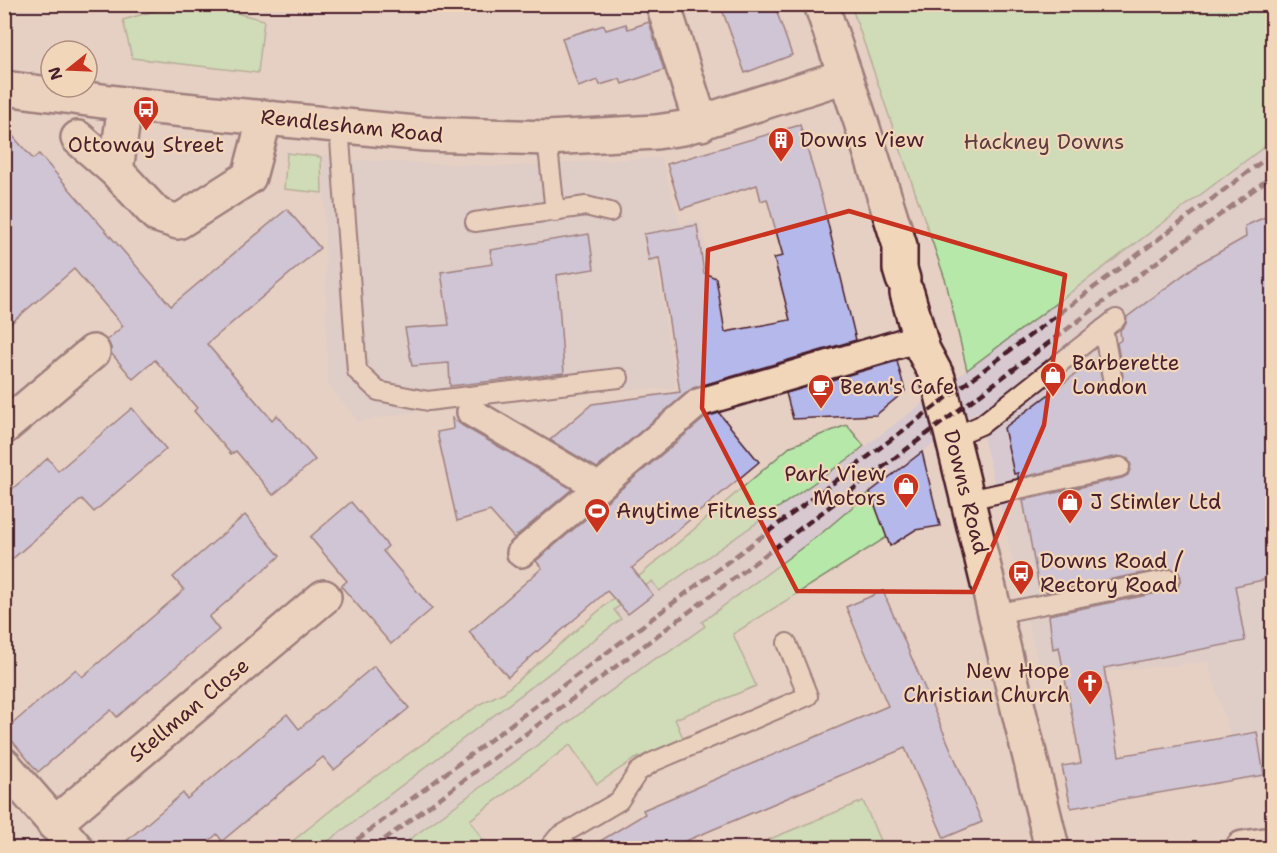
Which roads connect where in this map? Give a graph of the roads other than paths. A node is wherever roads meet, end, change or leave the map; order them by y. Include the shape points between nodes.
1 (663, 4) edge
2 (821, 4) edge
3 (845, 76) junction
4 (4, 88) edge
5 (125, 104) junction
6 (266, 117) junction
7 (700, 124) junction
8 (339, 126) junction
9 (78, 138) dead end
10 (547, 138) junction
11 (116, 171) junction
12 (555, 212) junction
13 (610, 212) dead end
14 (475, 222) dead end
15 (919, 338) junction
16 (93, 352) dead end
17 (1112, 377) dead end
18 (619, 378) dead end
19 (471, 412) dead end
20 (4, 427) edge
21 (953, 437) junction
22 (1120, 467) dead end
23 (599, 487) junction
24 (968, 500) junction
25 (521, 553) dead end
26 (1170, 579) dead end
27 (324, 597) dead end
28 (995, 614) junction
29 (786, 643) dead end
30 (4, 765) edge
31 (60, 839) edge
32 (1272, 844) edge
33 (549, 849) edge
34 (1052, 849) edge
35 (1243, 849) edge

1 - 7 street
2 - 3 street, Downs Road
3 - 7 street, Rendlesham Road
3 - 15 street, Downs Road via 900,246 900,269
4 - 5 street, Rendlesham Road
5 - 6 street, Rendlesham Road
5 - 11 street
6 - 8 street, Rendlesham Road
6 - 11 street via 249,177 178,222 158,216
7 - 10 street, Rendlesham Road via 656,132
8 - 10 street, Rendlesham Road via 425,135
8 - 18 lane via 357,371 378,391 428,400
9 - 11 street
10 - 12 lane
12 - 13 lane via 586,206
12 - 14 lane
15 - 21 street, Downs Road via 938,378
15 - 23 street via 698,403
16 - 20 street
17 - 21 lane via 1109,324 981,425
19 - 23 street
21 - 24 street, Downs Road
22 - 24 lane
23 - 25 street
24 - 28 street, Downs Road
26 - 28 lane
27 - 31 street, Stellman Close
28 - 34 street, Downs Road
29 - 33 lane via 808,696 653,762 638,772 619,801 558,837
30 - 31 street, Stellman Close
32 - 35 street

